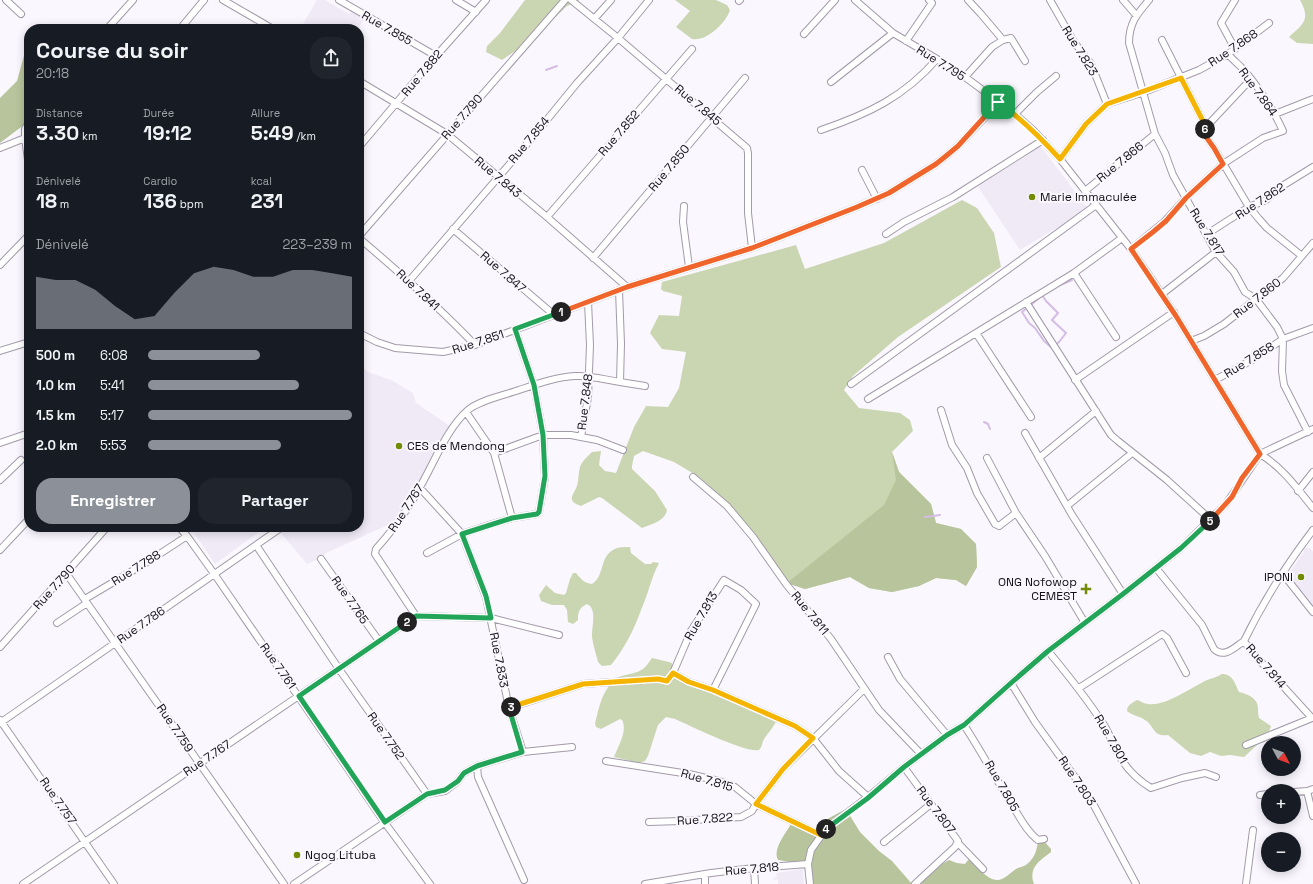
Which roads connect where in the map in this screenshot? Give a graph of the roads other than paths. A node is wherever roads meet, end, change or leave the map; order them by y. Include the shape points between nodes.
1 (6, 0) edge
2 (133, 0) edge
3 (204, 0) edge
4 (223, 0) edge
5 (339, 0) edge
6 (456, 0) edge
7 (486, 0) edge
8 (565, 0) edge
9 (571, 0) edge
10 (611, 0) edge
11 (649, 0) edge
12 (835, 0) edge
13 (855, 0) edge
14 (968, 0) edge
15 (1050, 0) edge
16 (1123, 0) edge
17 (1149, 0) edge
18 (1235, 0) edge
19 (932, 1) edge
20 (350, 3) edge
21 (476, 12) junction
22 (21, 14) dead end
23 (1136, 15) junction
24 (595, 18) junction
25 (264, 23) edge
26 (1269, 23) dead end
27 (111, 24) edge
28 (184, 24) edge
29 (893, 33) junction
30 (804, 34) dead end
31 (618, 38) junction
32 (1002, 40) junction
33 (1162, 40) dead end
34 (906, 41) junction
35 (692, 49) dead end
36 (1235, 49) junction
37 (1228, 54) junction
38 (436, 56) junction
39 (937, 59) junction
40 (1025, 61) dead end
41 (1056, 76) dead end
42 (965, 77) junction
43 (745, 78) dead end
44 (1181, 78) junction
45 (667, 79) junction
46 (1251, 79) junction
47 (831, 82) dead end
48 (364, 85) edge
49 (1144, 92) junction
50 (1313, 99) edge
51 (998, 102) junction
52 (397, 103) junction
53 (1107, 104) junction
54 (1015, 114) junction
55 (1275, 114) junction
56 (712, 117) junction
57 (1206, 127) junction
58 (821, 130) dead end
59 (446, 134) junction
60 (1155, 134) junction
61 (24, 138) edge
62 (1042, 140) junction
63 (364, 141) edge
64 (0, 148) edge
65 (1060, 159) junction
66 (1223, 164) junction
67 (1313, 167) edge
68 (862, 170) dead end
69 (497, 177) junction
70 (1085, 191) junction
71 (1186, 198) junction
72 (877, 199) junction
73 (1096, 205) junction
74 (684, 206) dead end
75 (1249, 207) junction
76 (547, 217) junction
77 (453, 229) junction
78 (364, 231) edge
79 (886, 234) dead end
80 (1206, 234) junction
81 (1122, 238) junction
82 (24, 240) edge
83 (364, 241) edge
84 (1313, 243) edge
85 (752, 248) junction
86 (1131, 249) junction
87 (1216, 252) junction
88 (1302, 256) junction
89 (593, 258) junction
90 (1, 261) edge
91 (689, 267) junction
92 (1074, 273) junction
93 (409, 281) junction
94 (627, 287) junction
95 (619, 290) junction
96 (1162, 294) junction
97 (1256, 299) junction
98 (588, 302) junction
99 (1026, 302) junction
100 (1174, 312) junction
101 (553, 314) junction
102 (1313, 328) edge
103 (515, 329) junction
104 (976, 334) junction
105 (364, 335) edge
106 (1116, 337) dead end
107 (1283, 339) junction
108 (1191, 341) junction
109 (24, 344) edge
110 (475, 345) junction
111 (0, 351) edge
112 (588, 377) junction
113 (1076, 380) junction
114 (1215, 380) junction
115 (620, 382) junction
116 (851, 384) dead end
117 (534, 385) junction
118 (645, 386) dead end
119 (868, 399) dead end
120 (941, 410) dead end
121 (1096, 411) junction
122 (466, 412) junction
123 (1031, 417) dead end
124 (1310, 430) edge
125 (1025, 433) dead end
126 (24, 435) edge
127 (543, 435) junction
128 (581, 437) junction
129 (0, 443) edge
130 (623, 450) dead end
131 (1132, 452) junction
132 (494, 453) junction
133 (1260, 454) junction
134 (987, 458) dead end
135 (1039, 458) junction
136 (21, 460) dead end
137 (1313, 472) edge
138 (693, 477) dead end
139 (0, 480) edge
140 (420, 488) junction
141 (1298, 491) junction
142 (1066, 506) junction
143 (1313, 508) edge
144 (1016, 513) junction
145 (512, 518) junction
146 (1211, 520) junction
147 (24, 524) edge
148 (1313, 530) edge
149 (103, 532) edge
150 (183, 532) edge
151 (276, 532) edge
152 (462, 534) junction
153 (186, 536) junction
154 (256, 545) junction
155 (0, 550) edge
156 (427, 553) dead end
157 (321, 559) dead end
158 (1156, 568) junction
159 (66, 573) junction
160 (215, 574) junction
161 (1283, 574) junction
162 (1123, 594) junction
163 (86, 601) junction
164 (1313, 612) edge
165 (416, 616) junction
166 (491, 618) junction
167 (57, 623) dead end
168 (1085, 623) junction
169 (559, 635) dead end
170 (379, 641) junction
171 (1244, 641) junction
172 (116, 643) junction
173 (0, 647) edge
174 (1048, 651) junction
175 (888, 657) dead end
176 (338, 669) junction
177 (673, 673) junction
178 (1186, 673) dead end
179 (1011, 683) junction
180 (1079, 688) junction
181 (864, 689) junction
182 (713, 690) junction
183 (299, 696) junction
184 (509, 708) junction
185 (1312, 719) edge
186 (0, 722) edge
187 (964, 725) junction
188 (947, 735) junction
189 (813, 738) junction
190 (1246, 745) dead end
191 (572, 747) dead end
192 (522, 752) junction
193 (922, 754) junction
194 (606, 761) dead end
195 (200, 764) junction
196 (477, 766) junction
197 (904, 767) junction
198 (1216, 776) dead end
199 (1310, 790) edge
200 (427, 794) junction
201 (868, 798) junction
202 (756, 804) junction
203 (931, 804) junction
204 (1313, 816) edge
205 (385, 822) junction
206 (649, 822) dead end
207 (1253, 830) dead end
208 (821, 835) junction
209 (1044, 839) dead end
210 (86, 842) junction
211 (884, 842) dead end
212 (958, 843) junction
213 (808, 864) junction
214 (754, 868) junction
215 (983, 869) dead end
216 (705, 874) junction
217 (32, 878) junction
218 (524, 880) dead end
219 (24, 884) edge
220 (37, 884) edge
221 (114, 884) edge
222 (284, 884) edge
223 (294, 884) edge
224 (430, 884) edge
225 (645, 884) edge
226 (705, 884) edge
227 (755, 884) edge
228 (810, 884) edge
229 (914, 884) edge
230 (1136, 884) edge
231 (1246, 884) edge

1 - 22 street
2 - 27 street
3 - 28 street
4 - 25 street
5 - 20 street, Rue 7.855
6 - 21 street
7 - 21 street, Rue 7.882
8 - 59 street, Rue 7.790
9 - 24 street, Rue 7.845
10 - 24 street
11 - 31 street, Rue 7.854
12 - 30 street
13 - 29 street, Rue 7.795
14 - 32 street
15 - 53 street, Rue 7.823 via 1074,42 1091,64
16 - 23 street
17 - 23 street, Rue 7.817
18 - 36 street via 1221,23
19 - 34 street
20 - 38 street, Rue 7.855
21 - 38 street, Rue 7.882
23 - 49 street, Rue 7.817 via 1130,27 1129,43
24 - 31 street, Rue 7.845
26 - 36 street, Rue 7.868
29 - 34 street, Rue 7.795
29 - 47 street
31 - 45 street, Rue 7.845
31 - 69 street, Rue 7.854
32 - 40 street via 1011,38
32 - 42 street via 992,47
33 - 44 street
34 - 39 street, Rue 7.795
35 - 45 street, Rue 7.852
36 - 37 street, Rue 7.868
37 - 44 street, Rue 7.868
37 - 46 street, Rue 7.864
38 - 52 street, Rue 7.882
39 - 42 street, Rue 7.795
39 - 58 street via 891,100 853,119
41 - 54 street
42 - 51 street, Rue 7.795
43 - 56 street, Rue 7.850
44 - 49 street, Rue 7.868
44 - 57 street
45 - 56 street, Rue 7.845
45 - 76 street, Rue 7.852
46 - 55 street, Rue 7.864
46 - 57 street
48 - 52 street, Rue 7.843
49 - 53 street, Rue 7.868
49 - 60 street, Rue 7.817
50 - 55 street
51 - 54 street, Rue 7.795
51 - 72 street, Rue 7.851 via 958,146 941,160
52 - 59 street, Rue 7.843
52 - 63 street, Rue 7.882
53 - 65 street, Rue 7.868 via 1086,124
54 - 62 street, Rue 7.795
55 - 66 street, Rue 7.864 via 1283,131 1263,138
56 - 85 street, Rue 7.845 via 747,148 748,213
56 - 89 street, Rue 7.850
57 - 66 street via 1204,134
59 - 69 street, Rue 7.843
59 - 78 street, Rue 7.790
60 - 70 street, Rue 7.866
60 - 71 street, Rue 7.817
61 - 64 street
62 - 65 street, Rue 7.795
62 - 79 street via 952,197
65 - 70 street, Rue 7.795
66 - 71 street, Rue 7.864
66 - 75 street
67 - 75 street, Rue 7.862 via 1279,188 1266,200
68 - 72 street
69 - 76 street, Rue 7.843
69 - 77 street, Rue 7.854
70 - 73 street, Rue 7.795
71 - 80 street, Rue 7.817
71 - 86 street, Rue 7.864 via 1166,221
72 - 85 street, Rue 7.851
73 - 81 street, Rue 7.795
73 - 116 street
74 - 91 street via 683,222
75 - 80 street, Rue 7.862
75 - 88 street via 1267,228
76 - 89 street, Rue 7.843
77 - 93 street, Rue 7.854
77 - 101 street, Rue 7.847
80 - 87 street, Rue 7.817
81 - 86 street, Rue 7.795
81 - 92 street
82 - 90 street
83 - 93 street, Rue 7.841
84 - 88 street, Rue 7.860
85 - 91 street, Rue 7.851
86 - 96 street, Rue 7.795
87 - 96 street
87 - 97 street, Rue 7.817 via 1234,272 1245,292
88 - 97 street, Rue 7.860 via 1283,278
89 - 94 street, Rue 7.843
91 - 94 street, Rue 7.851
92 - 99 street
92 - 106 street
93 - 110 street, Rue 7.841
94 - 95 street, Rue 7.851
95 - 98 street, Rue 7.851
95 - 115 street
96 - 100 street, Rue 7.795
97 - 107 street, Rue 7.817
97 - 108 street, Rue 7.860 via 1224,324
98 - 101 street, Rue 7.851
98 - 112 street, Rue 7.848
99 - 104 street
99 - 113 street
100 - 108 street, Rue 7.795
100 - 113 street
101 - 103 street, Rue 7.851
102 - 107 street, Rue 7.858
103 - 110 street, Rue 7.851
103 - 117 street
104 - 119 street
104 - 123 street
105 - 110 street, Rue 7.851 via 386,346 418,351 443,352
107 - 114 street, Rue 7.858
107 - 124 street via 1283,378 1291,401
108 - 114 street, Rue 7.795
109 - 111 street
112 - 115 street, Rue 7.767
112 - 117 street, Rue 7.767 via 558,378
112 - 128 street, Rue 7.848 via 588,397
113 - 121 street
114 - 133 street, Rue 7.795
115 - 118 street, Rue 7.767
117 - 122 street, Rue 7.767 via 482,403
117 - 127 street
120 - 144 street via 952,445 967,468 977,493 995,524 999,526
121 - 131 street via 1112,434
121 - 135 street
122 - 132 street
122 - 140 street, Rue 7.767 via 446,440
124 - 133 street
125 - 135 street
126 - 129 street
127 - 128 street, Rue 7.848
127 - 132 street, Rue 7.848
127 - 145 street via 545,476 538,513
128 - 130 street
131 - 142 street
131 - 146 street
132 - 145 street
133 - 141 street, Rue 7.795 via 1280,468
133 - 146 street via 1232,497
134 - 144 street
135 - 142 street
136 - 139 street
137 - 141 street
138 - 181 street, Rue 7.811 via 727,506 753,537 786,584 831,640
140 - 152 street, Rue 7.833
140 - 165 street, Rue 7.767 via 400,521 376,549 375,554
141 - 143 street, Rue 7.795
142 - 162 street
144 - 168 street
145 - 152 street
146 - 158 street
147 - 155 street
148 - 161 street, Rue 7.814
149 - 159 street, Rue 7.790
150 - 153 street, Rue 7.761
151 - 154 street, Rue 7.786
152 - 156 street
152 - 166 street, Rue 7.833 via 486,596
153 - 160 street, Rue 7.761
153 - 163 street, Rue 7.788
154 - 160 street, Rue 7.786
154 - 176 street, Rue 7.752
157 - 170 street, Rue 7.765
158 - 162 street
158 - 171 street via 1202,625 1214,649 1221,654 1226,653
159 - 163 street, Rue 7.759
159 - 173 street, Rue 7.790
160 - 172 street, Rue 7.786
160 - 183 street, Rue 7.761
161 - 164 street
161 - 171 street, Rue 7.814 via 1252,623
162 - 168 street
163 - 167 street, Rue 7.788
163 - 172 street, Rue 7.759
165 - 166 street
165 - 170 street, Rue 7.767
166 - 169 street
166 - 184 street, Rue 7.833
168 - 174 street
170 - 176 street, Rue 7.767
171 - 185 street, Rue 7.814
172 - 186 street, Rue 7.786
172 - 195 street, Rue 7.759
174 - 179 street
174 - 180 street, Rue 7.801
175 - 188 street via 900,679
176 - 183 street, Rue 7.767
176 - 200 street, Rue 7.752
177 - 182 street via 689,682
177 - 182 street, Rue 7.813 via 691,631 724,580 741,590 756,604
177 - 184 street via 667,681 658,679 583,684
178 - 180 street via 1167,638 1162,634
179 - 187 street
179 - 230 street, Rue 7.803 via 1035,722 1090,798
180 - 198 street, Rue 7.801 via 1130,772 1151,788 1205,773
181 - 189 street, Rue 7.822
181 - 193 street, Rue 7.811 via 879,710
182 - 189 street via 795,726
183 - 195 street, Rue 7.767
183 - 205 street, Rue 7.761
184 - 192 street, Rue 7.833
185 - 190 street, Rue 7.814
186 - 210 street, Rue 7.757
187 - 188 street
187 - 209 street, Rue 7.805 via 1027,829 1038,840
188 - 193 street
189 - 201 street via 839,772
189 - 202 street, Rue 7.822 via 783,769
191 - 192 street
192 - 196 street
193 - 197 street
194 - 202 street, Rue 7.815 via 719,781 736,787
195 - 210 street, Rue 7.767
195 - 222 street, Rue 7.759
196 - 200 street via 464,773 445,790
196 - 218 street via 480,783
197 - 201 street
197 - 203 street, Rue 7.807
199 - 204 street
200 - 205 street
201 - 208 street
202 - 206 street, Rue 7.822 via 752,811 741,817
202 - 208 street, Rue 7.815
203 - 211 street
203 - 212 street, Rue 7.807 via 958,839
205 - 223 street
205 - 224 street, Rue 7.761
207 - 231 street
208 - 213 street via 811,850
210 - 217 street, Rue 7.767
210 - 221 street, Rue 7.757
212 - 215 street
212 - 229 street, Rue 7.807
213 - 214 street, Rue 7.818
213 - 228 street
214 - 216 street, Rue 7.818
214 - 227 street
216 - 225 street, Rue 7.818
216 - 226 street
217 - 219 street, Rue 7.767
217 - 220 street

